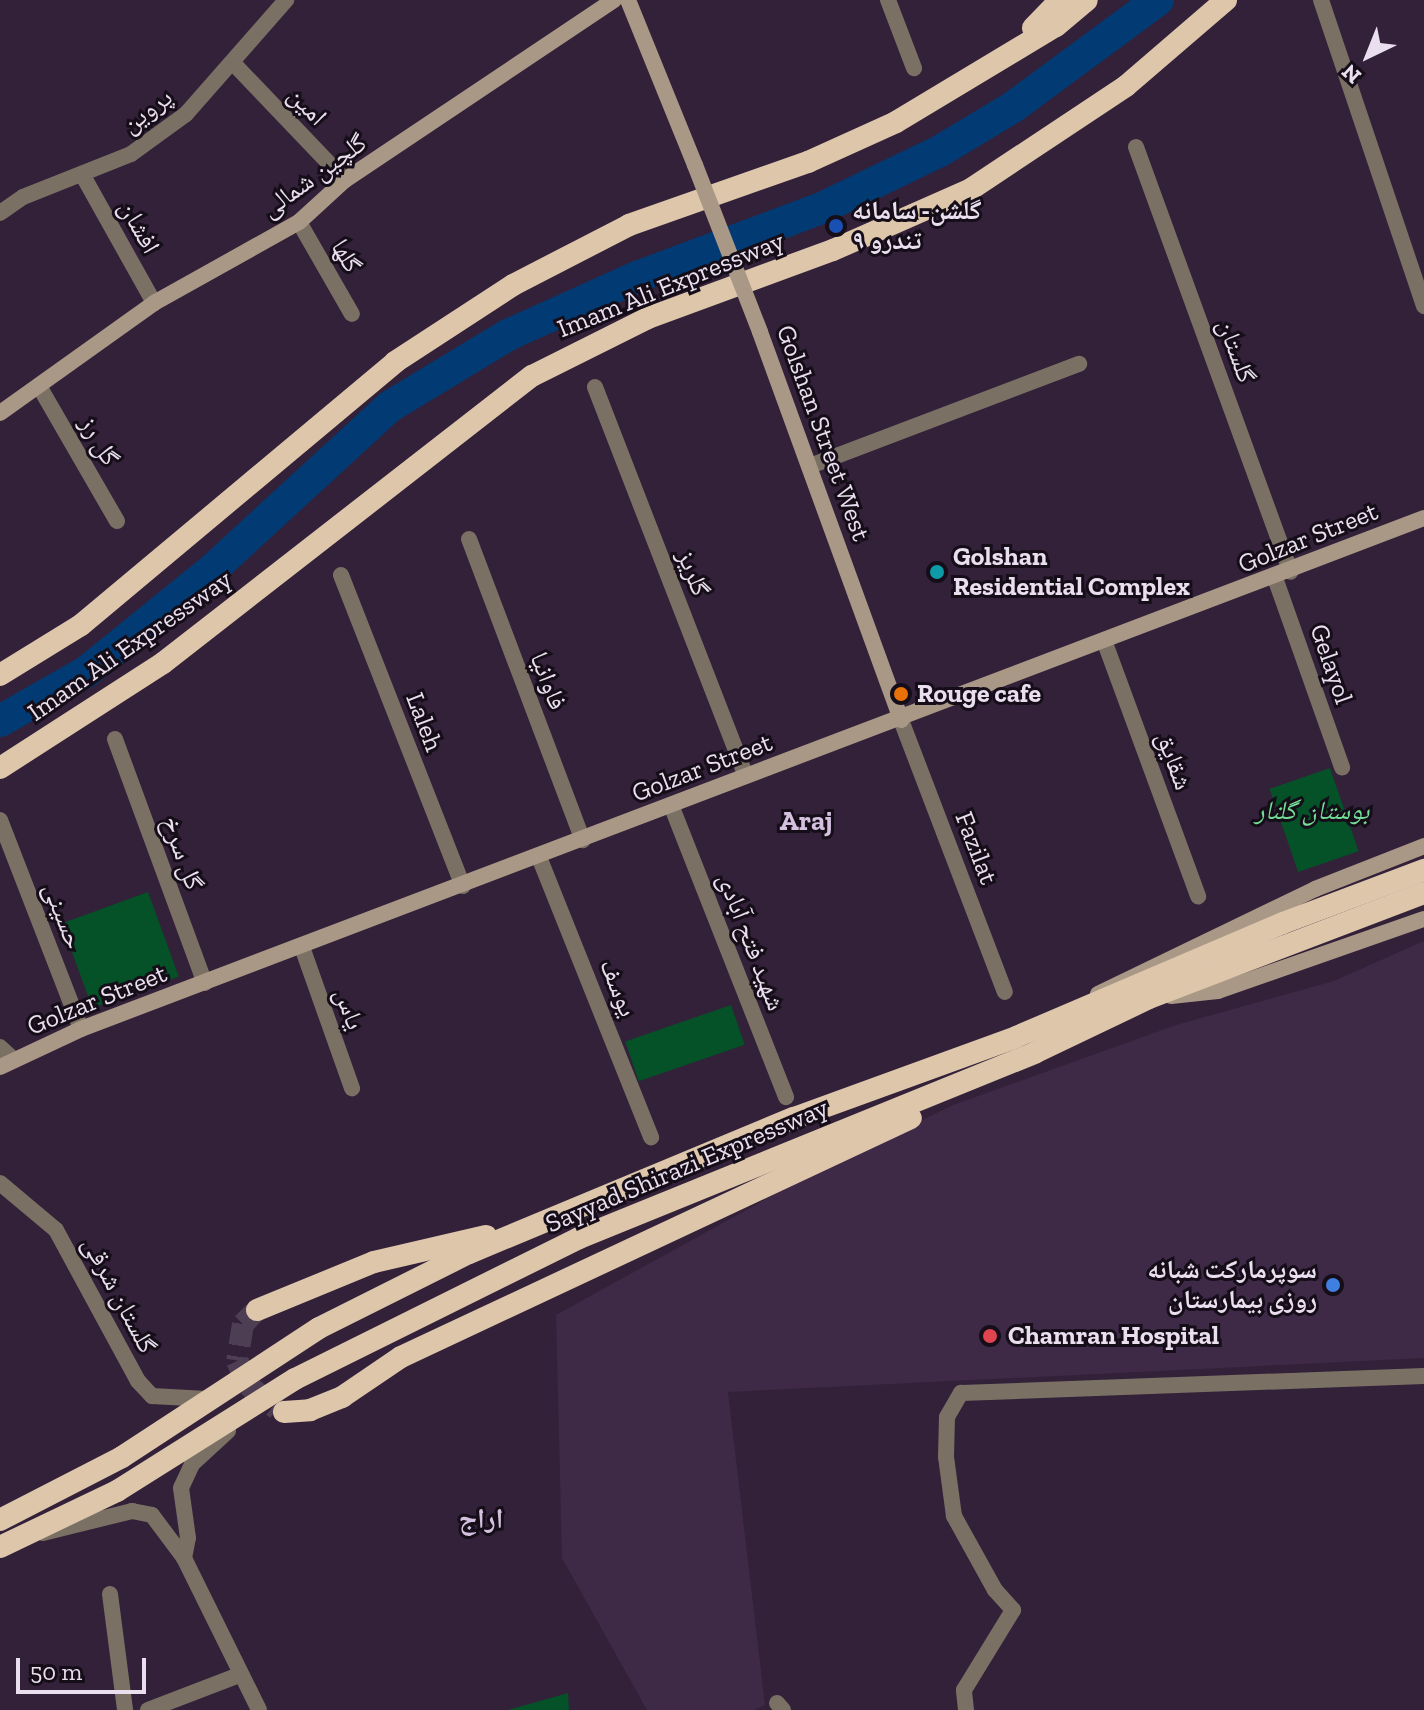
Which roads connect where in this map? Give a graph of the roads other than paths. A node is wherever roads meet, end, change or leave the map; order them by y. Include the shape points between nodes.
1 (286, 0) edge
2 (614, 0) edge
3 (628, 0) edge
4 (888, 0) edge
5 (1060, 0) edge
6 (1087, 0) edge
7 (1226, 0) edge
8 (1321, 0) edge
9 (997, 62) junction
10 (235, 65) junction
11 (914, 68) dead end
12 (1136, 147) dead end
13 (82, 174) junction
14 (345, 180) junction
15 (0, 213) edge
16 (299, 222) junction
17 (154, 303) junction
18 (1424, 306) edge
19 (352, 314) dead end
20 (1079, 364) dead end
21 (39, 386) junction
22 (595, 387) dead end
23 (0, 413) edge
24 (810, 466) junction
25 (1424, 518) edge
26 (117, 521) dead end
27 (469, 539) dead end
28 (341, 575) dead end
29 (1283, 575) junction
30 (1105, 643) junction
31 (0, 675) edge
32 (901, 720) junction
33 (115, 739) dead end
34 (1342, 767) dead end
35 (0, 768) edge
36 (746, 776) junction
37 (671, 805) junction
38 (0, 820) edge
39 (583, 840) junction
40 (1424, 846) edge
41 (539, 857) junction
42 (1422, 879) edge
43 (463, 886) junction
44 (1198, 896) dead end
45 (1424, 919) edge
46 (302, 947) junction
47 (205, 983) junction
48 (1005, 992) dead end
49 (1149, 998) junction
50 (1075, 1010) junction
51 (81, 1029) junction
52 (0, 1047) edge
53 (1036, 1052) junction
54 (7, 1064) edge
55 (352, 1088) dead end
56 (786, 1097) dead end
57 (651, 1137) dead end
58 (0, 1183) edge
59 (527, 1229) junction
60 (257, 1310) tunnel mouth
61 (1424, 1376) edge
62 (295, 1379) junction
63 (207, 1399) junction
64 (284, 1412) dead end
65 (0, 1520) edge
66 (34, 1535) junction
67 (0, 1547) edge
68 (0, 1558) edge
69 (184, 1558) junction
70 (110, 1594) dead end
71 (239, 1675) junction
72 (125, 1710) edge
73 (148, 1710) edge
74 (259, 1710) edge
75 (966, 1710) edge

1 - 10 street, پروین
2 - 14 main road, گلچین شمالی
3 - 24 main road, Golshan Street West, bridge
4 - 11 street
5 - 9 highway
6 - 9 highway, Imam Ali Expressway
7 - 35 highway, Imam Ali Expressway via 1126,86 971,189 833,250 648,318 532,376 163,663
8 - 18 street
9 - 31 highway, Imam Ali Expressway via 883,128 808,162 629,225 513,285 395,362 81,625
10 - 13 street, پروین via 186,114 131,154
10 - 14 street, امین
12 - 29 street, گلستان
13 - 15 street, پروین via 23,197
13 - 17 street, افشان
14 - 16 main road, گلچین شمالی
16 - 17 main road, گلچین شمالی
16 - 19 street, گلها
17 - 21 main road, گلچین شمالی
20 - 24 street
21 - 23 main road, گلچین شمالی
21 - 26 street, گل رز
22 - 36 street, گلریز
24 - 32 main road, Golshan Street West
25 - 29 main road, Golzar Street
27 - 39 street, فاوانیا
28 - 43 street, Laleh
29 - 30 main road, Golzar Street
29 - 34 street, Gelayol
30 - 32 main road, Golzar Street
30 - 44 street, شقایق
32 - 36 main road, Golzar Street
32 - 48 street, Fazilat
33 - 47 street, گل سرخ
36 - 37 main road, Golzar Street
37 - 39 main road, Golzar Street
37 - 56 street, شهید فتح آبادی
38 - 51 street, حسینی
39 - 41 main road, Golzar Street
40 - 50 main road via 1153,963
41 - 43 main road, Golzar Street
41 - 57 street, یوسف
42 - 49 highway, Sayyad Shirazi Expressway
42 - 50 highway, Sayyad Shirazi Expressway
43 - 46 main road, Golzar Street
45 - 49 main road via 1218,991
46 - 47 main road, Golzar Street
46 - 55 street, یاس
47 - 51 main road, Golzar Street
49 - 53 highway, Sayyad Shirazi Expressway
50 - 59 highway, Sayyad Shirazi Expressway
51 - 54 main road, Golzar Street
52 - 54 street
53 - 62 highway, Sayyad Shirazi Expressway via 579,1238
53 - 64 highway via 959,1096 401,1357 342,1397 310,1410
58 - 63 street, گلستان شرقی via 56,1230 138,1381 152,1396
59 - 60 highway via 374,1262
59 - 63 highway, Sayyad Shirazi Expressway via 319,1328
61 - 75 street via 961,1393 947,1417 954,1516 995,1590 1013,1610 964,1690
62 - 66 highway, Sayyad Shirazi Expressway via 214,1426 151,1472
62 - 69 street via 192,1464 181,1488 188,1538
63 - 65 highway, Sayyad Shirazi Expressway via 122,1457
66 - 67 highway, Sayyad Shirazi Expressway
66 - 68 highway
66 - 69 street via 132,1511 152,1515
69 - 71 street
70 - 72 street
71 - 73 street
71 - 74 street

